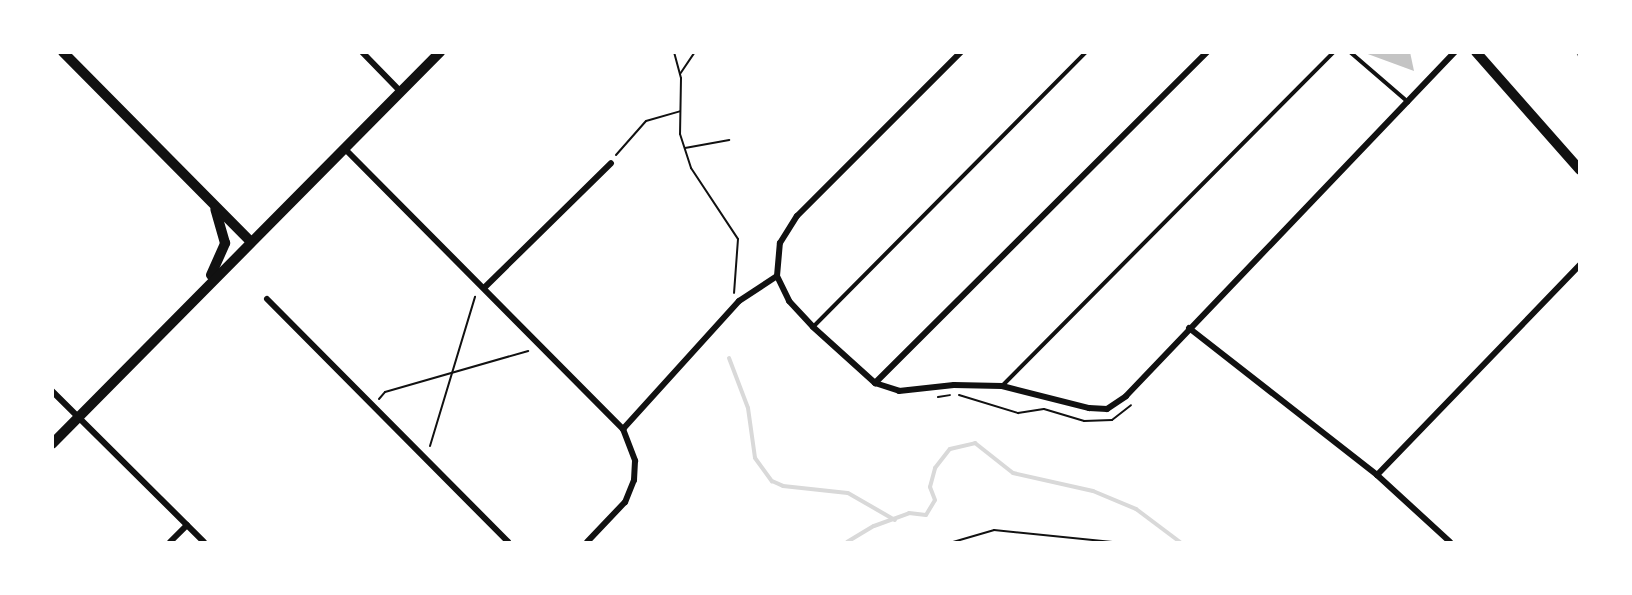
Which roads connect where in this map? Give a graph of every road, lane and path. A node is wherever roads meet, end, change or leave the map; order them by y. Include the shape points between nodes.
1 (63, 52) edge
2 (362, 52) edge
3 (440, 52) edge
4 (674, 52) edge
5 (695, 52) edge
6 (961, 52) edge
7 (1086, 52) edge
8 (1207, 52) edge
9 (1334, 52) edge
10 (1350, 52) edge
11 (1455, 52) edge
12 (1476, 52) edge
13 (680, 74) junction
14 (401, 92) junction
15 (1408, 102) junction
16 (680, 111) junction
17 (729, 140) dead end
18 (685, 148) junction
19 (345, 149) junction
20 (611, 163) joint
21 (1580, 170) edge
22 (212, 204) junction
23 (250, 241) junction
24 (1580, 265) edge
25 (777, 276) junction
26 (483, 288) junction
27 (200, 293) junction
28 (475, 297) dead end
29 (267, 299) dead end
30 (739, 301) junction
31 (813, 327) junction
32 (1189, 328) junction
33 (528, 351) dead end
34 (452, 372) junction
35 (875, 383) junction
36 (1002, 386) junction
37 (52, 391) edge
38 (938, 397) dead end
39 (1131, 405) dead end
40 (372, 406) junction
41 (78, 418) junction
42 (623, 429) junction
43 (52, 444) edge
44 (430, 446) dead end
45 (1377, 475) junction
46 (187, 525) junction
47 (170, 543) edge
48 (204, 543) edge
49 (508, 543) edge
50 (587, 543) edge
51 (953, 543) edge
52 (1112, 543) edge
53 (1450, 543) edge

1 - 22 main road
2 - 14 street
3 - 14 main road
4 - 13 path
5 - 13 path
6 - 25 street via 797,216 780,243
7 - 31 lane
8 - 35 street
9 - 36 lane
10 - 15 lane
11 - 15 street
12 - 21 main road
13 - 16 path
14 - 19 main road
15 - 32 street
16 - 18 path
16 - 20 path via 646,122
17 - 18 path
18 - 30 path via 698,182 730,222 738,239 732,281
19 - 23 main road
19 - 26 street
20 - 26 street
22 - 23 main road
22 - 27 main road via 224,233 225,249
23 - 27 main road
24 - 45 street
25 - 30 street
25 - 31 street via 789,301
26 - 42 street
27 - 41 main road
28 - 34 path
29 - 40 street
30 - 42 street
31 - 35 street
32 - 36 street via 1126,396 1107,409
32 - 45 street
33 - 34 path
34 - 40 path via 385,392
34 - 44 path
35 - 36 street via 899,391 954,385
37 - 41 street
38 - 39 path via 959,395 1018,413 1044,409 1084,421 1112,420
40 - 49 street
41 - 43 main road
41 - 46 street
42 - 50 street via 636,461 634,480 625,502
45 - 53 street
46 - 47 street
46 - 48 street
51 - 52 path via 994,530

